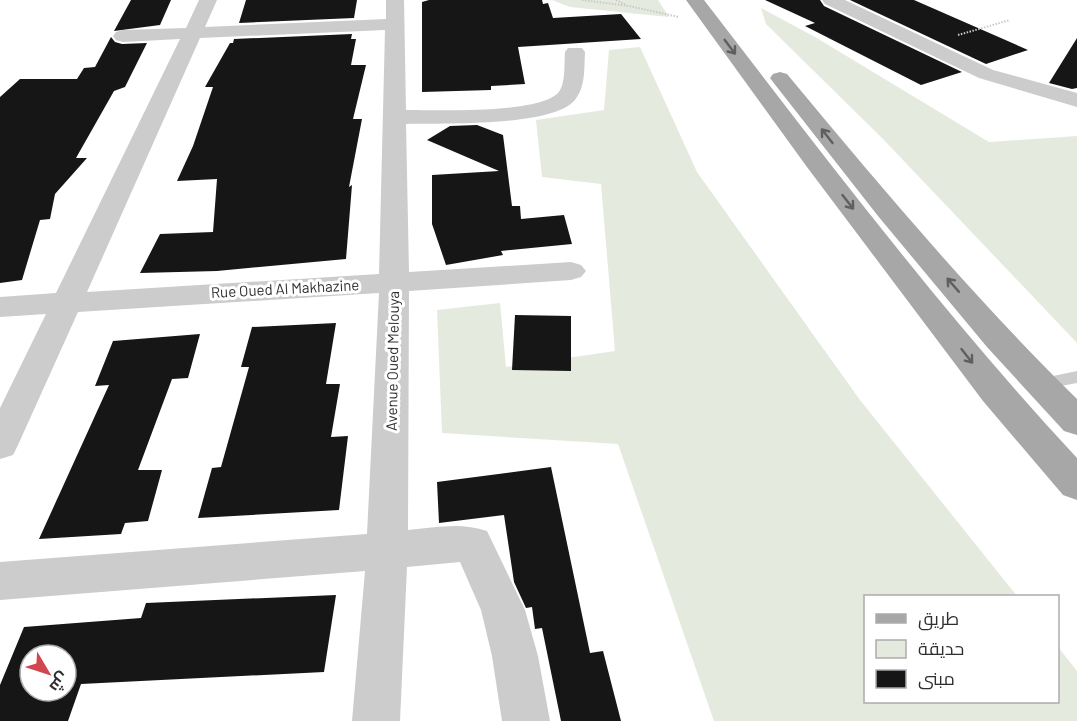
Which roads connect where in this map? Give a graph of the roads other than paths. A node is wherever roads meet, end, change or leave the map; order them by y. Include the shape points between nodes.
1 (208, 0) edge
2 (695, 0) edge
3 (831, 0) edge
4 (395, 12) edge
5 (716, 12) edge
6 (194, 33) junction
7 (123, 36) dead end
8 (575, 52) dead end
9 (1077, 100) edge
10 (395, 117) junction
11 (571, 271) dead end
12 (394, 282) junction
13 (69, 301) junction
14 (0, 307) edge
15 (1077, 377) edge
16 (1040, 384) junction
17 (1077, 421) edge
18 (0, 445) edge
19 (1077, 484) edge
20 (387, 551) junction
21 (0, 581) edge
22 (376, 721) edge
23 (526, 721) edge

1 - 6 street
2 - 5 main road
3 - 9 street via 986,74
4 - 6 street
4 - 10 street, Avenue Oued Melouya
16 -> 5 main road
5 -> 19 main road via 816,162 995,392
6 - 7 street
6 - 13 street
8 - 10 street via 571,90 554,106 521,112
10 - 12 street, Avenue Oued Melouya
11 - 12 street, Rue Oued Al Makhazine
12 - 13 street, Rue Oued Al Makhazine
12 - 20 street, Avenue Oued Melouya
13 - 14 street, Rue Oued Al Makhazine
13 - 18 street
15 - 16 lane
16 - 17 main road
20 - 21 street
20 - 22 street, Avenue Oued Melouya
20 - 23 street via 473,544 503,609

